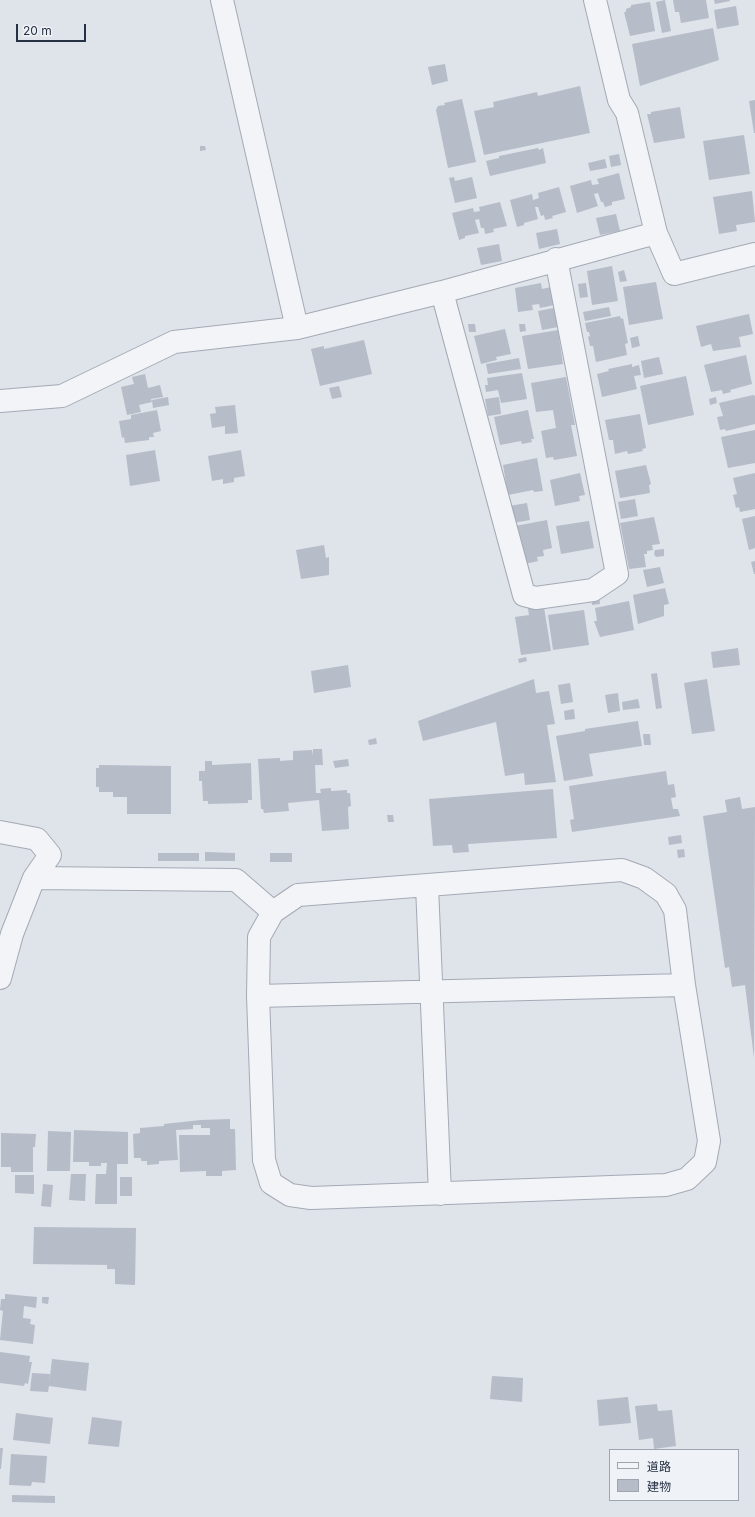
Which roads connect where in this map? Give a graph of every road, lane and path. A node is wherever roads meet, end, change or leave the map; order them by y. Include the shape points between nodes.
1 (222, 0) edge
2 (595, 0) edge
3 (656, 233) junction
4 (755, 254) edge
5 (556, 259) junction
6 (442, 292) junction
7 (297, 328) junction
8 (0, 401) edge
9 (0, 832) edge
10 (34, 878) junction
11 (427, 886) junction
12 (273, 912) junction
13 (0, 978) edge
14 (684, 985) junction
15 (432, 992) junction
16 (258, 996) junction
17 (440, 1194) junction

1 - 7 street
2 - 3 street via 619,100 627,113
3 - 4 street via 674,274
3 - 5 street
5 - 6 street
5 - 6 street via 617,574 593,590 536,598 524,595
6 - 7 street
7 - 8 street via 174,342 62,396
9 - 10 street via 37,839 50,855
10 - 12 street via 236,880
10 - 13 street via 12,934
11 - 12 street via 298,894
11 - 14 street via 622,870 644,878 666,894 674,910
11 - 15 street
12 - 16 street via 259,938
14 - 15 street
14 - 17 street via 709,1140 705,1162 687,1179 666,1185
15 - 16 street
15 - 17 street
16 - 17 street via 264,1160 271,1183 290,1195 311,1198

